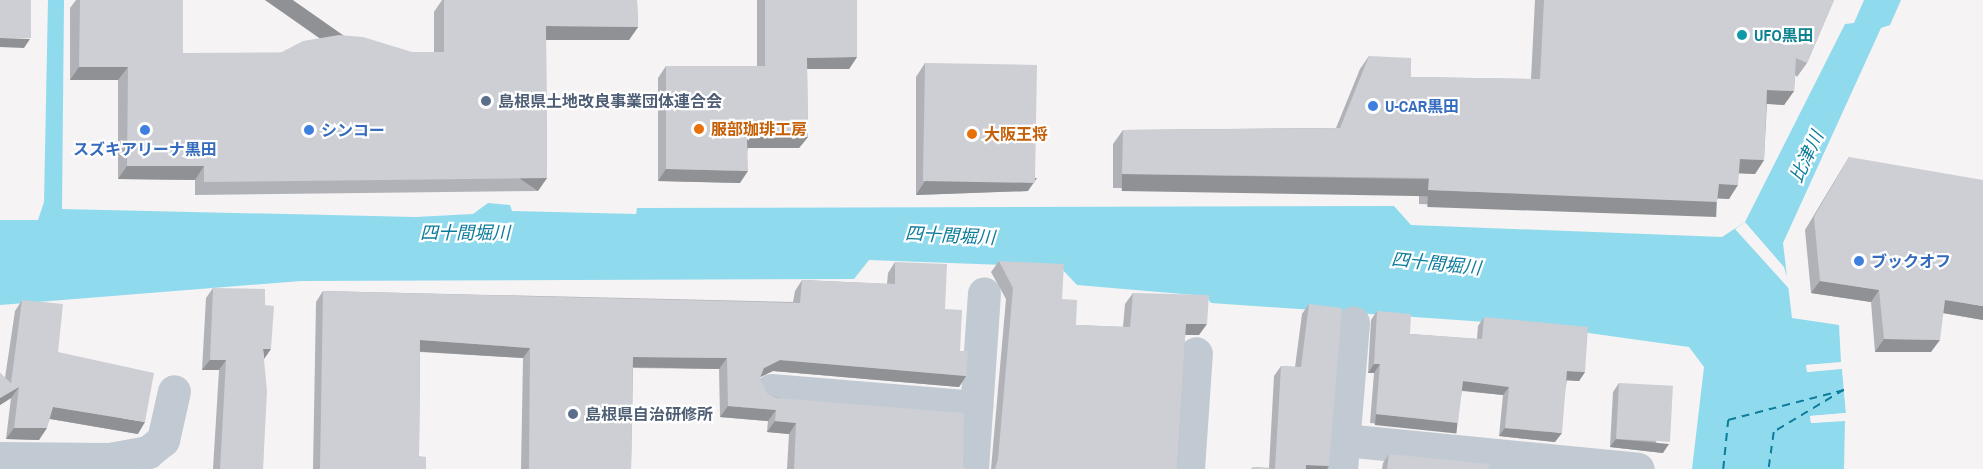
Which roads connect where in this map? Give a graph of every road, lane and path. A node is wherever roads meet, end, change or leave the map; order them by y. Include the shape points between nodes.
1 (984, 293) dead end
2 (1353, 322) dead end
3 (1196, 353) dead end
4 (771, 390) dead end
5 (174, 391) dead end
6 (976, 407) junction
7 (1342, 454) edge
8 (7, 462) edge
9 (108, 464) edge
10 (972, 469) edge
11 (1188, 469) edge
12 (1638, 469) edge

1 - 6 street
2 - 7 street
3 - 11 street
4 - 6 street
5 - 9 street via 163,440 148,452
6 - 10 street
7 - 12 street
8 - 9 street

